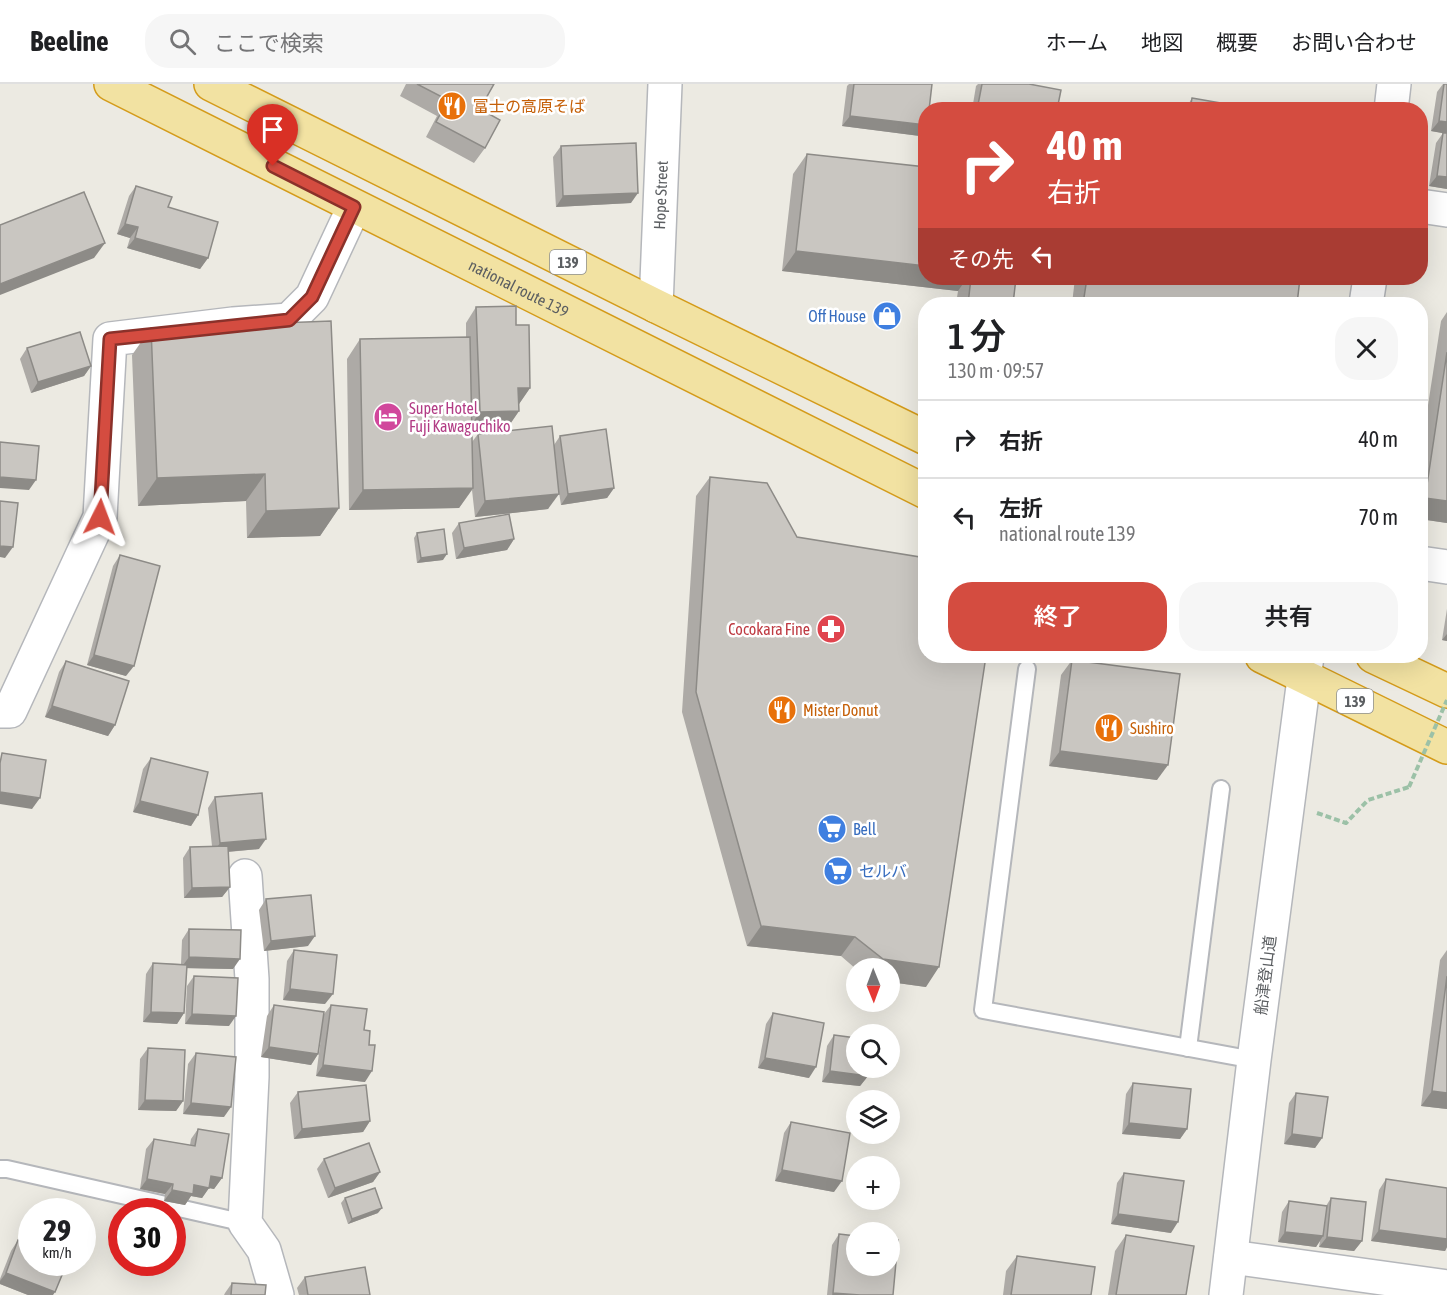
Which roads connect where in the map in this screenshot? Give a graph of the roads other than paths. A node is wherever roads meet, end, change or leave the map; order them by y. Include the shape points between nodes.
1 (111, 84) edge
2 (211, 84) edge
3 (665, 84) edge
4 (1394, 84) edge
5 (1392, 102) edge
6 (354, 207) junction
7 (1428, 207) edge
8 (1447, 210) edge
9 (656, 306) junction
10 (918, 434) edge
11 (918, 488) edge
12 (1428, 564) edge
13 (1447, 567) edge
14 (1388, 663) edge
15 (1306, 666) edge
16 (1027, 669) dead end
17 (1447, 691) edge
18 (0, 711) edge
19 (1447, 747) edge
20 (1221, 789) dead end
21 (245, 876) dead end
22 (1188, 1048) junction
23 (1254, 1060) junction
24 (0, 1169) edge
25 (245, 1223) junction
26 (1231, 1257) junction
27 (1447, 1287) edge
28 (277, 1295) edge
29 (1226, 1295) edge

1 - 6 highway, national route 139
2 - 9 highway, 139
3 - 9 street, Hope Street
4 - 5 street
6 - 11 highway, national route 139
6 - 18 street via 312,297 289,320 110,339 100,517 10,711
7 - 8 street
9 - 10 highway, 139
12 - 13 street
14 - 17 highway
15 - 19 highway, 139
15 - 23 street, 船津登山道
16 - 22 lane via 983,1010
20 - 22 lane
21 - 25 street via 252,979 252,1077
22 - 23 lane
23 - 26 street, 船津登山道
24 - 25 lane
25 - 28 street via 264,1250
26 - 27 street
26 - 29 street, 船津登山道

